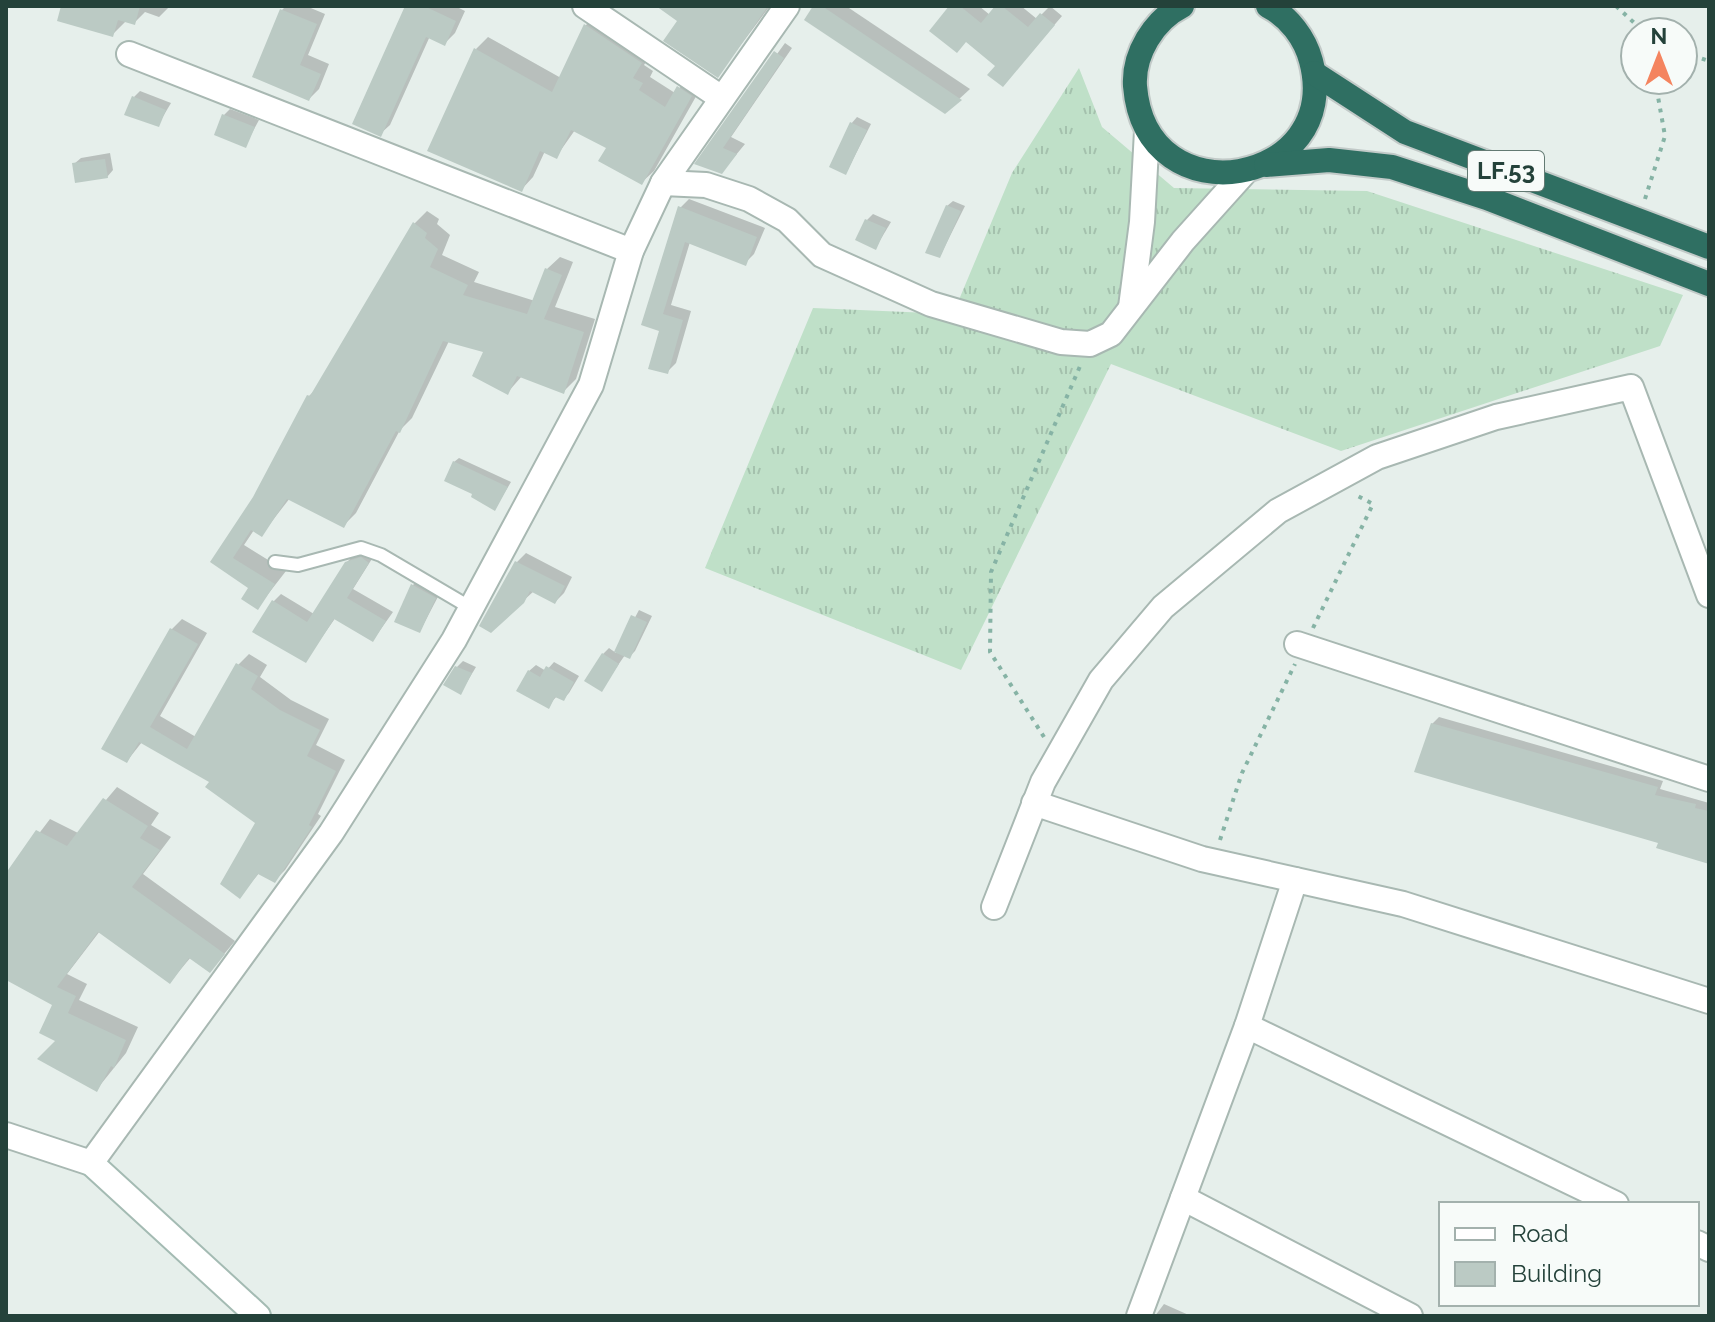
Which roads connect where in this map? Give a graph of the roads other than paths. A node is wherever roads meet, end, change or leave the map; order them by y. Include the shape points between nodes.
1 (585, 6) edge
2 (787, 6) edge
3 (1268, 6) edge
4 (1301, 6) edge
5 (1179, 7) edge
6 (129, 54) dead end
7 (1311, 61) junction
8 (720, 97) junction
9 (1147, 131) junction
10 (1255, 168) junction
11 (663, 183) junction
12 (1709, 247) edge
13 (631, 251) junction
14 (1709, 284) edge
15 (1131, 310) junction
16 (275, 562) dead end
17 (1709, 595) edge
18 (471, 608) junction
19 (1302, 646) road end
20 (1709, 779) edge
21 (1034, 803) junction
22 (1295, 880) junction
23 (994, 907) dead end
24 (1709, 1001) edge
25 (1247, 1026) junction
26 (6, 1135) edge
27 (91, 1163) junction
28 (1183, 1198) junction
29 (1612, 1202) edge
30 (258, 1316) edge
31 (1139, 1316) edge
32 (1410, 1316) edge

1 - 8 street
2 - 8 street
3 - 7 highway, LF.53 via 1295,27
4 - 7 highway
5 - 9 highway via 1156,26 1141,50 1135,77 1137,105
6 - 13 street
7 - 10 highway via 1314,95 1299,136
7 - 12 highway, LF.53 via 1405,132
8 - 11 street
9 - 10 highway, LF.53 via 1165,152 1189,167 1217,174
9 - 15 street
10 - 14 highway, LF.53 via 1329,160 1392,167 1531,214
10 - 15 street via 1183,241
11 - 13 street
11 - 15 street via 706,185 749,199 787,220 822,255 931,304 1061,342 1090,344 1111,334
13 - 18 street via 591,385
16 - 18 lane via 298,565 361,548
17 - 21 street via 1631,387 1496,417 1377,457 1278,511 1163,607 1101,680
18 - 27 street via 331,833
19 - 20 street
21 - 22 street via 1214,861
21 - 23 street
22 - 24 street via 1403,904
22 - 25 street
25 - 28 street
25 - 29 street
26 - 27 street
27 - 30 street
28 - 31 street
28 - 32 street

